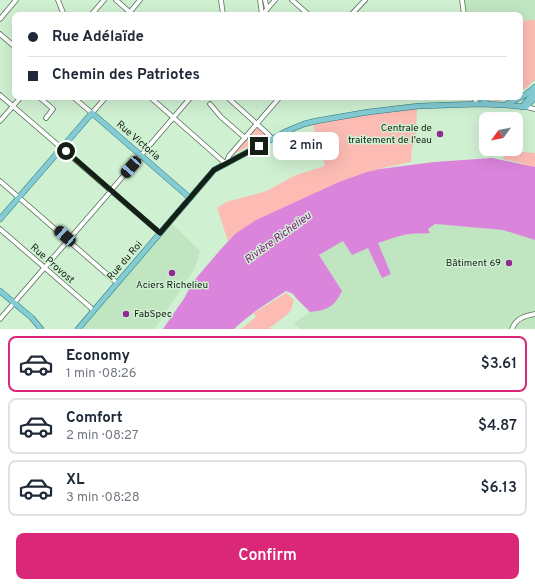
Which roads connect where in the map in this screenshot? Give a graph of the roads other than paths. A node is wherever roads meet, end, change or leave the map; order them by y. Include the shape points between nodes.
1 (16, 0) edge
2 (58, 0) edge
3 (104, 0) edge
4 (116, 0) edge
5 (140, 0) edge
6 (221, 0) edge
7 (260, 0) edge
8 (265, 0) edge
9 (274, 0) edge
10 (292, 0) edge
11 (364, 0) edge
12 (462, 0) edge
13 (267, 9) junction
14 (63, 12) edge
15 (94, 12) edge
16 (129, 12) edge
17 (132, 12) edge
18 (223, 12) edge
19 (262, 12) edge
20 (264, 12) edge
21 (306, 12) edge
22 (354, 12) edge
23 (464, 12) edge
24 (0, 19) edge
25 (0, 34) edge
26 (12, 44) edge
27 (535, 87) edge
28 (535, 91) edge
29 (0, 95) edge
30 (523, 96) edge
31 (535, 97) edge
32 (18, 100) edge
33 (42, 100) edge
34 (77, 100) edge
35 (103, 100) edge
36 (154, 100) edge
37 (188, 100) edge
38 (230, 100) edge
39 (277, 100) edge
40 (475, 100) edge
41 (483, 100) edge
42 (516, 100) edge
43 (210, 104) dead end
44 (476, 104) junction
45 (488, 104) junction
46 (506, 105) junction
47 (13, 106) junction
48 (524, 107) junction
49 (535, 109) edge
50 (92, 113) junction
51 (174, 117) junction
52 (46, 118) dead end
53 (0, 121) edge
54 (257, 124) junction
55 (245, 138) junction
56 (272, 139) junction
57 (62, 148) junction
58 (141, 156) junction
59 (226, 164) junction
60 (0, 181) edge
61 (112, 191) junction
62 (19, 197) junction
63 (190, 198) junction
64 (0, 219) edge
65 (0, 229) edge
66 (160, 233) junction
67 (68, 240) junction
68 (44, 268) junction
69 (117, 283) junction
70 (0, 291) edge
71 (14, 303) junction
72 (93, 311) junction
73 (535, 314) edge
74 (0, 319) edge
75 (35, 323) junction
76 (41, 329) edge
77 (46, 329) edge
78 (78, 329) edge
79 (512, 329) edge

1 - 24 street
2 - 14 street
3 - 15 street
4 - 16 street
5 - 17 street
6 - 18 street
7 - 19 street
8 - 13 street
9 - 13 street
10 - 21 street
11 - 22 street
12 - 23 street
13 - 20 street
25 - 26 street
27 - 30 main road
28 - 48 main road
29 - 47 street
31 - 48 main road
32 - 47 street
33 - 52 street via 53,109
34 - 50 street, Rue Victoria
35 - 50 street
36 - 51 street
37 - 51 street
38 - 54 street
39 - 54 street, Rue du Roi
40 - 44 street
41 - 45 main road
42 - 46 main road
43 - 55 street
44 - 45 main road
44 - 56 main road via 419,106 368,112 310,122
45 - 46 main road
46 - 48 main road
47 - 53 street
47 - 57 street
48 - 49 street
50 - 57 main road
50 - 58 main road, Rue Victoria
51 - 58 street
51 - 59 street
54 - 55 street, Rue du Roi
54 - 56 street
55 - 59 street, Rue du Roi via 229,156
56 - 59 main road
57 - 61 street
57 - 62 main road
58 - 61 street
58 - 63 main road, Rue Victoria
59 - 63 main road, Rue du Roi via 214,170
60 - 62 street
61 - 66 street
61 - 67 street
62 - 64 main road
62 - 67 street
63 - 66 main road, Rue du Roi
65 - 68 street, Rue Provost
66 - 69 main road, Rue du Roi
67 - 68 street
67 - 69 street
68 - 71 street
68 - 72 street, Rue Provost
69 - 72 main road, Rue du Roi
70 - 71 main road
71 - 74 street
71 - 75 main road
72 - 78 main road, Rue du Roi
73 - 79 street via 521,318
75 - 76 main road
75 - 77 main road

